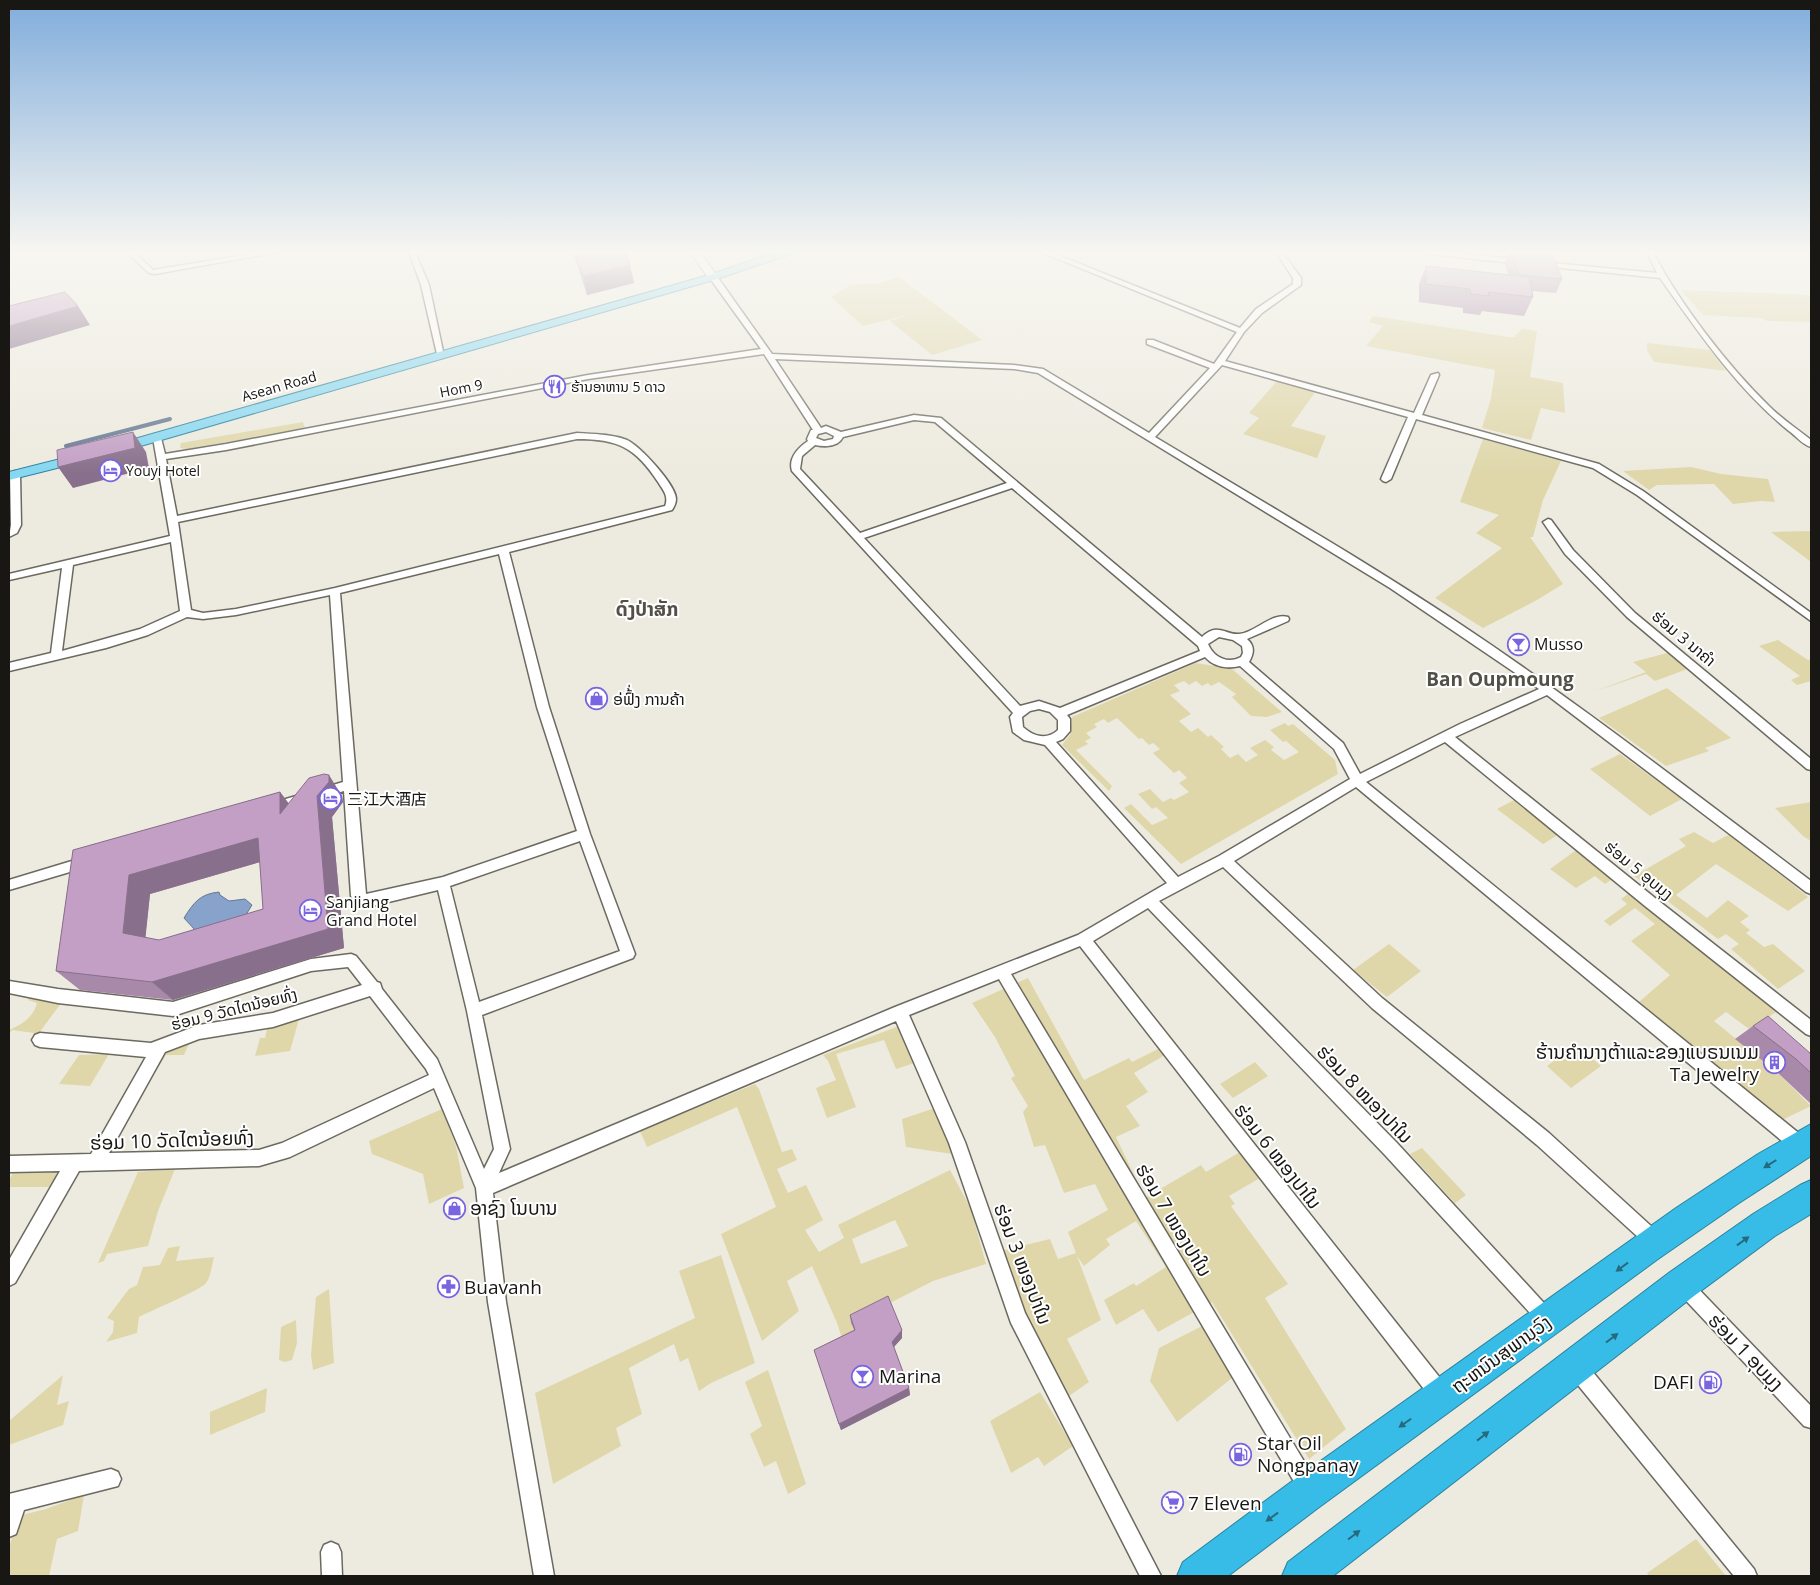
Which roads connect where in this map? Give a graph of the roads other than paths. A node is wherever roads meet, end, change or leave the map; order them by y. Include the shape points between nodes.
1 (435, 326) edge
2 (540, 326) edge
3 (748, 326) edge
4 (1228, 326) edge
5 (1246, 326) edge
6 (1698, 326) edge
7 (1241, 331) junction
8 (1150, 342) dead end
9 (768, 353) junction
10 (441, 354) junction
11 (1217, 364) junction
12 (1435, 376) dead end
13 (1415, 415) junction
14 (818, 430) junction
15 (838, 435) junction
16 (157, 438) junction
17 (1149, 438) junction
18 (813, 442) junction
19 (1811, 444) edge
20 (161, 457) junction
21 (12, 475) edge
22 (1386, 479) dead end
23 (1014, 484) junction
24 (173, 520) junction
25 (1548, 522) dead end
26 (9, 534) edge
27 (858, 537) junction
28 (174, 538) junction
29 (503, 549) junction
30 (68, 563) junction
31 (9, 577) edge
32 (335, 591) junction
33 (186, 613) junction
34 (1811, 618) edge
35 (1284, 619) dead end
36 (1240, 638) junction
37 (1204, 648) junction
38 (56, 656) junction
39 (1242, 662) junction
40 (9, 667) edge
41 (1548, 690) junction
42 (1019, 712) junction
43 (1060, 714) junction
44 (1446, 736) junction
45 (1049, 740) junction
46 (1811, 766) edge
47 (1357, 781) junction
48 (351, 784) junction
49 (265, 809) edge
50 (584, 834) junction
51 (97, 859) edge
52 (1224, 860) junction
53 (443, 883) junction
54 (1176, 884) junction
55 (9, 885) edge
56 (1811, 888) edge
57 (1149, 900) junction
58 (1083, 939) junction
59 (1002, 972) junction
60 (9, 987) edge
61 (375, 988) junction
62 (474, 1011) junction
63 (900, 1012) junction
64 (1811, 1029) edge
65 (40, 1040) dead end
66 (160, 1046) junction
67 (439, 1078) junction
68 (1806, 1142) edge
69 (74, 1163) junction
70 (95, 1163) junction
71 (9, 1164) edge
72 (484, 1188) junction
73 (1811, 1196) edge
74 (1656, 1242) junction
75 (9, 1277) edge
76 (1682, 1284) junction
77 (1548, 1320) junction
78 (1575, 1366) junction
79 (1442, 1397) junction
80 (1811, 1419) edge
81 (111, 1479) dead end
82 (1310, 1490) junction
83 (12, 1503) edge
84 (9, 1527) edge
85 (331, 1552) dead end
86 (1320, 1570) edge
87 (332, 1576) edge
88 (544, 1576) edge
89 (1151, 1576) edge
90 (1197, 1576) edge
91 (1747, 1576) edge

1 - 10 street
2 - 10 main road, Asean Road
3 - 9 street
4 - 7 street
5 - 7 street
6 - 19 street via 1767,409
7 - 11 street
8 - 11 street
9 - 14 street
9 - 17 street, Hom 9 via 1040,371
9 - 20 street, Hom 9 via 588,377
10 - 16 main road, Asean Road
11 - 13 street
11 - 17 street
12 - 13 street
13 - 22 street
13 - 34 street via 1606,471
14 - 15 street via 831,430
14 - 18 street via 812,434
15 - 18 street via 837,440 830,443
15 - 23 street via 907,418 938,420
16 - 20 street
16 - 21 main road, Asean Road
17 - 41 street, Hom 9 via 1394,586
18 - 27 street via 800,451 795,469
20 - 24 street
21 - 26 street via 16,526
23 - 27 street
23 - 37 street
24 - 28 street
24 - 29 street via 577,436 610,437 629,443 646,458 671,495 669,508
25 - 46 street, ຮ່ອມ 3 ນາຄຳ via 1569,552 1631,615
27 - 42 street
28 - 30 street
28 - 33 street
29 - 32 street
29 - 50 street via 538,691
30 - 31 street
30 - 38 street
32 - 33 street via 236,612 203,616
32 - 48 street
33 - 38 street via 144,632
35 - 36 street
36 - 37 street via 1215,634 1205,640
36 - 39 street via 1249,649
37 - 39 street via 1219,662
37 - 43 street
38 - 40 street
39 - 47 street via 1339,746
41 - 44 street
41 - 56 street, Hom 9
42 - 43 street via 1040,705
42 - 45 street via 1015,723 1022,734 1037,741
43 - 45 street via 1064,719 1064,731
44 - 47 street
44 - 64 street, ຮ່ອມ 5 ອຸບມຸງ
45 - 54 street
47 - 52 street
47 - 68 street
48 - 49 street
48 - 53 street via 358,896 372,900
50 - 53 street
50 - 62 street via 628,954
51 - 55 street
52 - 54 street
52 - 74 street via 1377,1003 1543,1139
53 - 62 street
54 - 57 street
57 - 58 street
57 - 77 street, ຮ່ອມ 8 ໜອງປາໃນ via 1391,1149
58 - 59 street
58 - 79 street, ຮ່ອມ 6 ໜອງປາໃນ
59 - 63 street
59 - 82 street, ຮ່ອມ 7 ໜອງປາໃນ
60 - 61 street via 173,1009 311,965 351,960
61 - 66 street, ຮ່ອມ 9 ວັດໄຕນ້ອຍທົ່ງ via 273,1020 204,1031
61 - 67 street
62 - 72 street via 502,1149
63 - 72 street
63 - 89 street, ຮ່ອມ 3 ໜອງປາໃນ via 957,1142 1017,1317
65 - 66 street, ຮ່ອມ 9 ວັດໄຕນ້ອຍທົ່ງ via 151,1050
66 - 70 street
67 - 70 street, ຮ່ອມ 10 ວັດໄຕນ້ອຍທົ່ງ via 259,1158
67 - 72 street
68 -> 74 highway, ຖະຫນົນສຸພານຸວົງ via 1729,1190
69 - 70 street, ຮ່ອມ 10 ວັດໄຕນ້ອຍທົ່ງ
69 - 71 street, ຮ່ອມ 10 ວັດໄຕນ້ອຍທົ່ງ
69 - 75 street
72 - 88 street via 497,1302
76 -> 73 highway via 1764,1225
74 -> 77 highway, ຖະຫນົນສຸພານຸວົງ
78 -> 76 highway
76 - 80 street, ຮ່ອມ 1 ອຸບມຸງ
77 - 79 highway, ຖະຫນົນສຸພານຸວົງ
86 -> 78 highway
78 - 91 street
79 -> 82 highway, ຖະຫນົນສຸພານຸວົງ
81 - 83 street
82 -> 90 highway, ຖະຫນົນສຸພານຸວົງ
83 - 84 street
85 - 87 street

